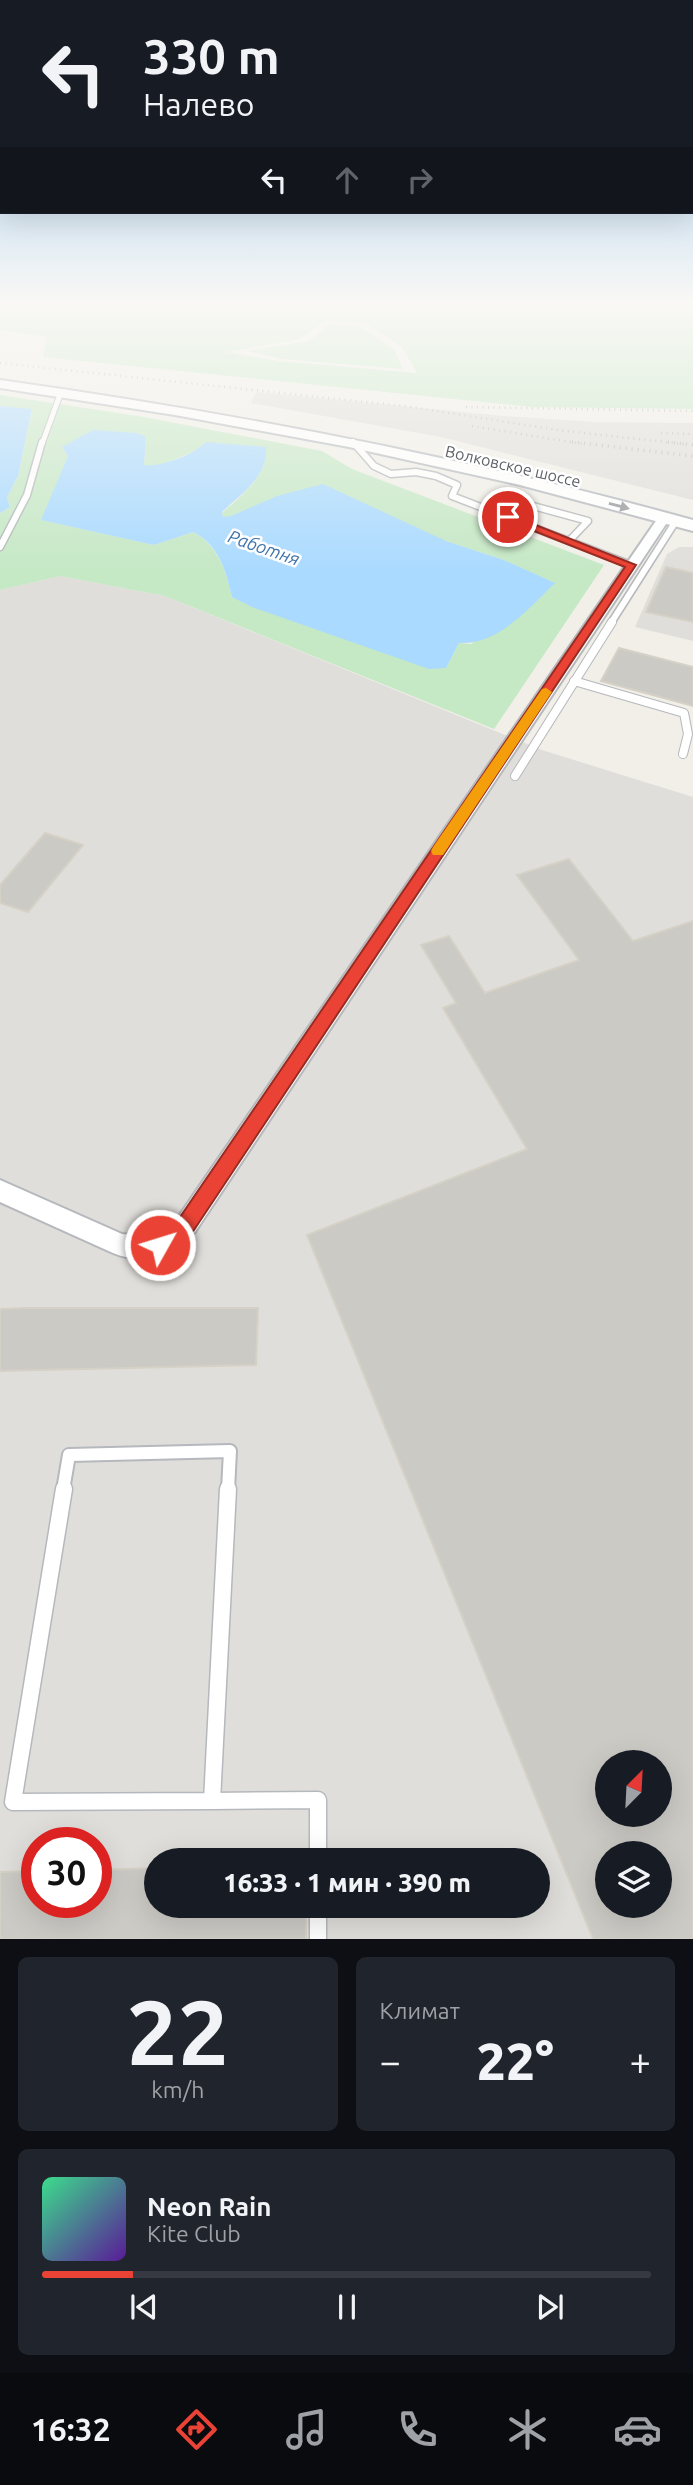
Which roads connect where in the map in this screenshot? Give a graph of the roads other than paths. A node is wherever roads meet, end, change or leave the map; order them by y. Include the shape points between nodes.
1 (57, 391) edge
2 (118, 391) edge
3 (61, 392) junction
4 (353, 442) junction
5 (487, 509) junction
6 (693, 512) edge
7 (670, 519) junction
8 (693, 526) edge
9 (569, 541) junction
10 (0, 547) edge
11 (631, 565) junction
12 (574, 681) junction
13 (683, 754) dead end
14 (515, 776) dead end
15 (0, 1191) edge
16 (212, 1801) junction
17 (318, 1848) edge
18 (318, 1918) edge
19 (318, 1939) edge

1 - 3 main road, Волковское шоссе
2 - 6 main road, Волковское шоссе via 385,437
3 - 4 main road, Волковское шоссе
3 - 10 lane via 51,410 30,486
4 - 5 lane via 374,466 391,474 436,476 457,485 452,495
4 -> 7 main road, Волковское шоссе
5 - 9 lane
5 - 9 lane via 500,497 587,521
7 - 8 main road, Волковское шоссе
7 - 11 street
7 - 12 lane
9 - 11 lane
11 - 15 street via 175,1236 140,1250
12 - 13 lane via 684,713 688,734
12 - 14 lane
16 - 16 lane via 230,1451 69,1455 13,1802
16 - 17 lane via 318,1800
18 - 19 lane

